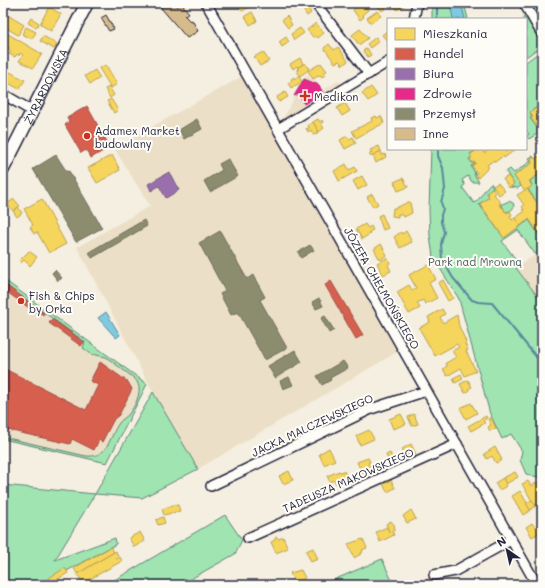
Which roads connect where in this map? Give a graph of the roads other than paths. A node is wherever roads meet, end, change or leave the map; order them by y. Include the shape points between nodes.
1 (86, 3) edge
2 (206, 3) edge
3 (315, 3) edge
4 (417, 3) edge
5 (524, 3) edge
6 (414, 18) edge
7 (542, 34) edge
8 (387, 63) edge
9 (369, 74) junction
10 (3, 94) edge
11 (32, 111) junction
12 (278, 129) junction
13 (3, 169) edge
14 (426, 391) junction
15 (457, 444) junction
16 (211, 486) dead end
17 (248, 538) dead end
18 (511, 540) junction
19 (434, 575) dead end
20 (537, 585) edge

1 - 11 main road, ŻYRARDOWSKA
2 - 12 street, JÓZEFA CHEŁMOŃSKIEGO
3 - 9 street
4 - 6 street
5 - 7 street
8 - 9 street
9 - 12 street
10 - 11 street
11 - 13 main road, ŻYRARDOWSKA
12 - 14 street, JÓZEFA CHEŁMOŃSKIEGO
14 - 15 street, JÓZEFA CHEŁMOŃSKIEGO
14 - 16 street, JACKA MALCZEWSKIEGO via 371,409
15 - 17 street, TADEUSZA MAKOWSKIEGO
15 - 18 street, JÓZEFA CHEŁMOŃSKIEGO
18 - 19 street via 455,571
18 - 20 street, JÓZEFA CHEŁMOŃSKIEGO

